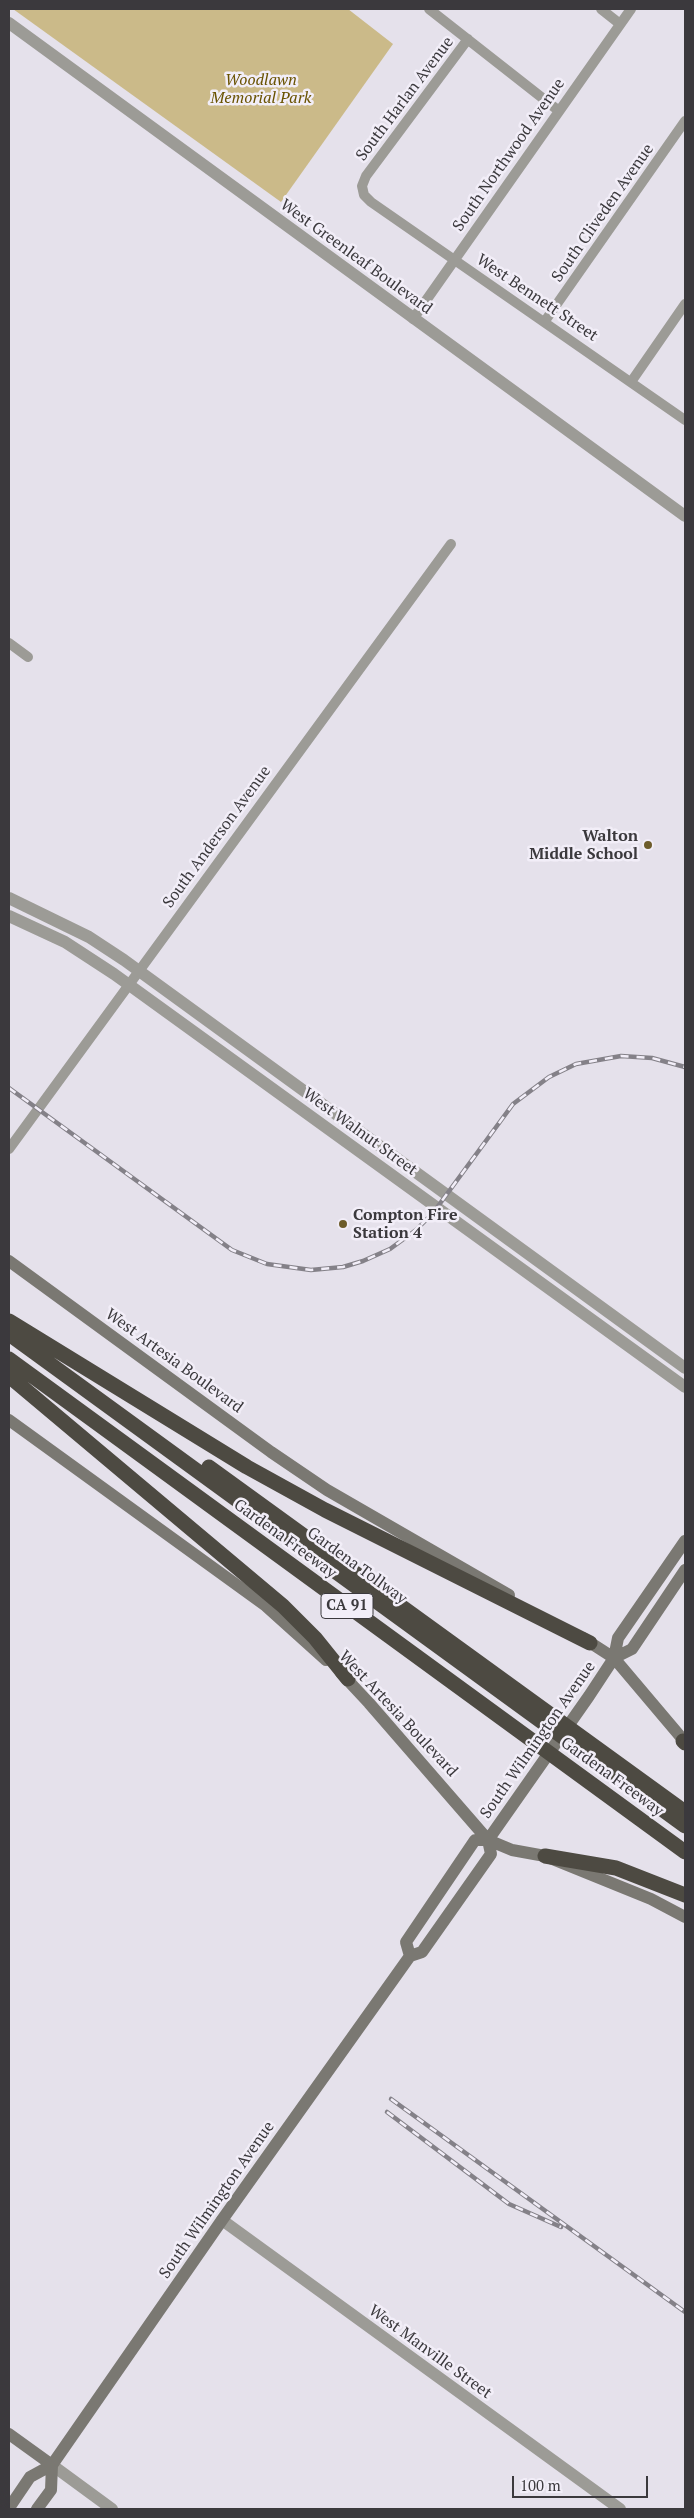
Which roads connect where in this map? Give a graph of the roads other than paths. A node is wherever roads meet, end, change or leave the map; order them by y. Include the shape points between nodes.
1 (429, 9) edge
2 (601, 9) edge
3 (631, 9) edge
4 (9, 23) edge
5 (620, 24) junction
6 (468, 40) junction
7 (559, 111) junction
8 (685, 121) edge
9 (371, 202) joint
10 (454, 260) junction
11 (685, 304) edge
12 (413, 319) junction
13 (545, 321) junction
14 (632, 382) junction
15 (685, 420) edge
16 (685, 516) edge
17 (451, 544) dead end
18 (9, 643) edge
19 (28, 657) dead end
20 (9, 898) edge
21 (9, 916) edge
22 (138, 971) junction
23 (128, 984) junction
24 (9, 1149) edge
25 (9, 1261) edge
26 (9, 1322) edge
27 (9, 1334) edge
28 (9, 1345) edge
29 (9, 1360) edge
30 (685, 1368) edge
31 (9, 1376) edge
32 (685, 1387) edge
33 (9, 1420) edge
34 (685, 1541) edge
35 (685, 1570) edge
36 (590, 1642) junction
37 (614, 1658) junction
38 (348, 1679) junction
39 (685, 1742) edge
40 (685, 1812) edge
41 (685, 1826) edge
42 (685, 1836) edge
43 (488, 1840) junction
44 (685, 1852) edge
45 (545, 1856) junction
46 (685, 1896) edge
47 (685, 1917) edge
48 (410, 1956) junction
49 (222, 2220) junction
50 (9, 2434) edge
51 (52, 2465) junction
52 (9, 2508) edge
53 (38, 2509) edge
54 (112, 2509) edge
55 (620, 2509) edge

1 - 6 street
2 - 5 street
3 - 5 street, South Northwood Avenue
4 - 12 street, West Greenleaf Boulevard
5 - 7 street, South Northwood Avenue
6 - 7 street
6 - 9 street, South Harlan Avenue via 366,176 362,186 364,195
7 - 10 street, South Northwood Avenue
8 - 13 street, South Cliveden Avenue
9 - 10 street, West Bennett Street
10 - 12 street, South Northwood Avenue
10 - 13 street, West Bennett Street
11 - 14 street
12 - 16 street, West Greenleaf Boulevard
13 - 14 street, West Bennett Street
14 - 15 street, West Bennett Street
17 - 22 street, South Anderson Avenue
18 - 19 street
20 - 22 street, West Walnut Street via 89,938
21 - 23 street, West Walnut Street via 65,942
22 - 23 street, South Anderson Avenue
22 - 30 street, West Walnut Street
23 - 24 street, South Anderson Avenue
23 - 32 street, West Walnut Street
25 - 36 main road, West Artesia Boulevard via 333,1494
26 - 36 highway via 146,1407 325,1510
26 - 40 highway, Gardena Freeway / CA 91
27 - 41 highway, Gardena Tollway
28 - 42 highway, Gardena Tollway
29 - 44 highway, Gardena Freeway / CA 91
31 - 38 highway via 283,1606 315,1638
33 - 38 main road, West Artesia Boulevard via 266,1606
34 - 37 main road, South Wilmington Avenue via 618,1638
35 - 37 main road, South Wilmington Avenue via 632,1649
36 - 37 main road, West Artesia Boulevard
37 - 39 main road, West Artesia Boulevard
37 - 43 main road, South Wilmington Avenue
38 - 43 main road, West Artesia Boulevard
43 - 45 main road, West Artesia Boulevard via 512,1850
43 - 48 main road, South Wilmington Avenue via 491,1854 422,1952
43 - 48 main road, South Wilmington Avenue via 475,1840 406,1942
45 - 46 highway via 616,1868
45 - 47 main road, West Artesia Boulevard via 651,1899
48 - 49 main road, South Wilmington Avenue
49 - 51 main road, South Wilmington Avenue
49 - 55 street, West Manville Street
50 - 51 main road
51 - 52 main road, South Wilmington Avenue via 30,2477
51 - 53 main road via 51,2490
51 - 54 street

